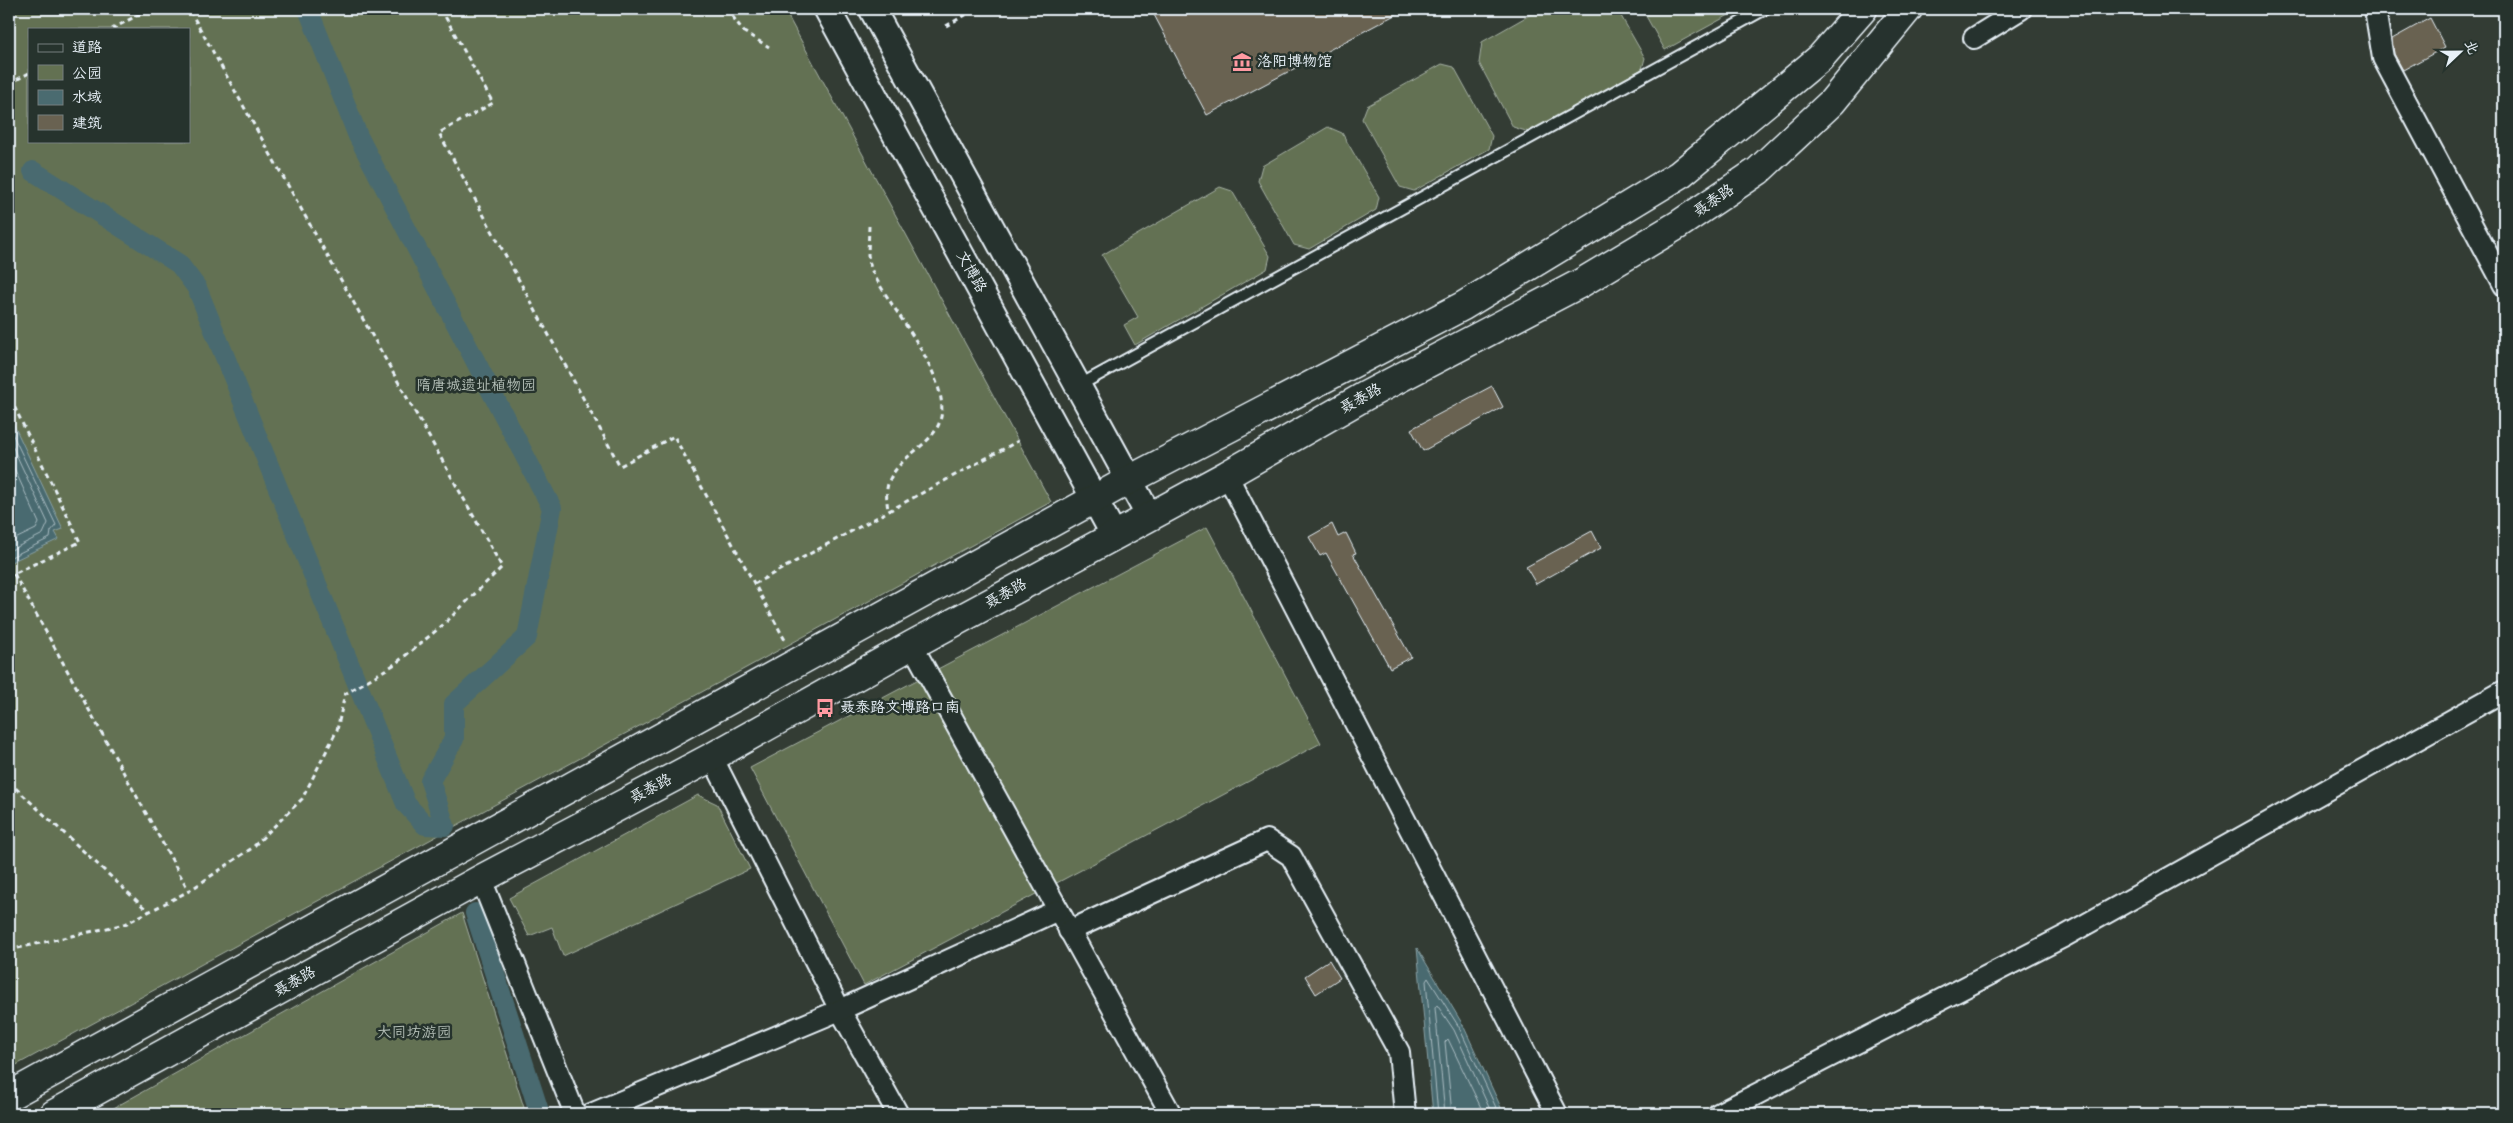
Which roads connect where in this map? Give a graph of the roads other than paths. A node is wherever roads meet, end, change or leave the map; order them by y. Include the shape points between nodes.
1 (827, 9) edge
2 (872, 9) edge
3 (1764, 9) edge
4 (1863, 9) edge
5 (1908, 9) edge
6 (2021, 9) edge
7 (2375, 9) edge
8 (1974, 38) dead end
9 (2504, 285) edge
10 (1078, 386) junction
11 (1227, 475) junction
12 (1129, 480) junction
13 (1094, 499) junction
14 (1149, 516) junction
15 (1114, 535) junction
16 (912, 645) junction
17 (2504, 690) edge
18 (712, 757) junction
19 (481, 879) junction
20 (1058, 910) junction
21 (1069, 931) junction
22 (840, 1010) junction
23 (9, 1096) edge
24 (54, 1114) edge
25 (575, 1114) edge
26 (591, 1114) edge
27 (898, 1114) edge
28 (1171, 1114) edge
29 (1406, 1114) edge
30 (1557, 1114) edge
31 (1718, 1114) edge

1 - 13 street, 文博路
2 - 10 street
3 - 10 lane
4 - 12 main road via 1820,58 1679,175 1463,306
5 - 11 main road, 聂泰路 via 1832,102 1750,177 1581,283 1365,396
6 - 8 street
7 - 9 street via 2383,58
10 - 12 street
11 - 14 main road, 聂泰路
11 - 30 street
12 - 13 main road
12 - 14 street
13 - 15 street, 文博路
13 - 23 main road
14 - 15 main road, 聂泰路
15 - 16 main road, 聂泰路
16 - 18 main road, 聂泰路
16 - 20 street
17 - 31 street via 2065,936
18 - 19 main road, 聂泰路
18 - 22 street
19 - 24 main road, 聂泰路
19 - 25 street
20 - 21 street
20 - 22 street
21 - 28 street
21 - 29 street via 1267,840 1291,856 1399,1052
22 - 26 street
22 - 27 street

